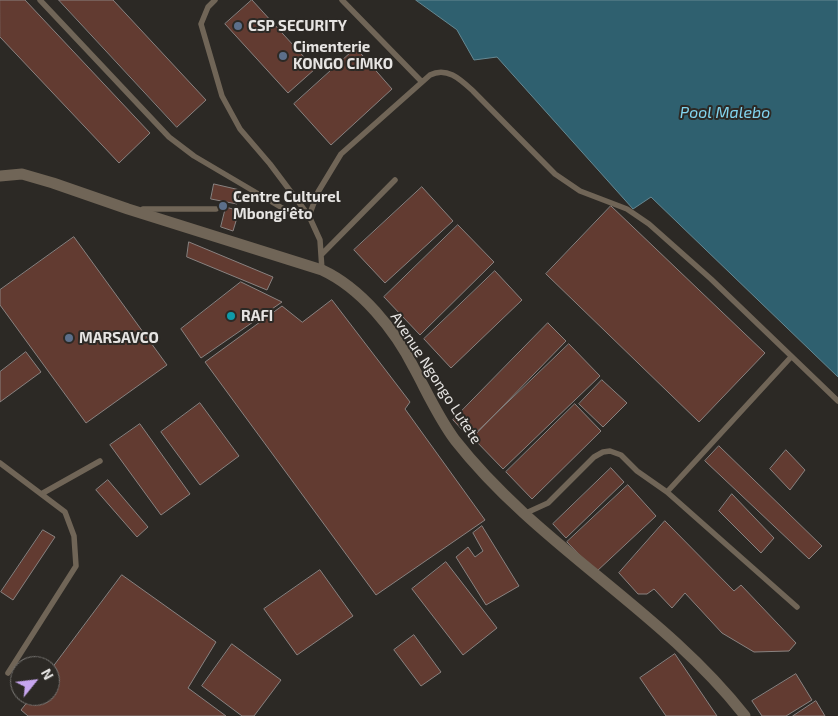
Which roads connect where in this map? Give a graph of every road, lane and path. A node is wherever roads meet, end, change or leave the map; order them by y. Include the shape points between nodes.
1 (40, 0) edge
2 (215, 0) edge
3 (342, 0) edge
4 (422, 82) junction
5 (0, 176) edge
6 (395, 180) dead end
7 (128, 209) junction
8 (216, 210) dead end
9 (309, 216) junction
10 (322, 254) junction
11 (322, 270) junction
12 (791, 357) junction
13 (838, 401) edge
14 (100, 461) dead end
15 (0, 463) edge
16 (667, 492) junction
17 (43, 493) junction
18 (526, 513) junction
19 (797, 607) dead end
20 (8, 673) dead end
21 (745, 716) edge

1 - 9 lane via 168,137 289,212
2 - 9 lane via 208,7 201,24 222,96 240,129
3 - 4 lane
4 - 9 lane via 341,154 318,192
4 - 12 lane via 436,72 448,72 461,80 555,174 580,191 627,209 649,224
5 - 7 street, Avenue Ngongo Lutete via 22,174
6 - 10 lane
7 - 8 lane
7 - 11 street, Avenue Ngongo Lutete
9 - 10 lane via 320,240
10 - 11 lane
11 - 18 street, Avenue Ngongo Lutete via 349,285 366,301 414,366 433,406 455,439 489,480
12 - 13 lane
12 - 16 lane
14 - 17 lane
15 - 17 lane
16 - 18 lane via 621,455 603,452 548,503
16 - 19 lane
17 - 20 lane via 65,512 74,536 76,566
18 - 21 street, Avenue Ngongo Lutete via 593,574 624,596 722,686

